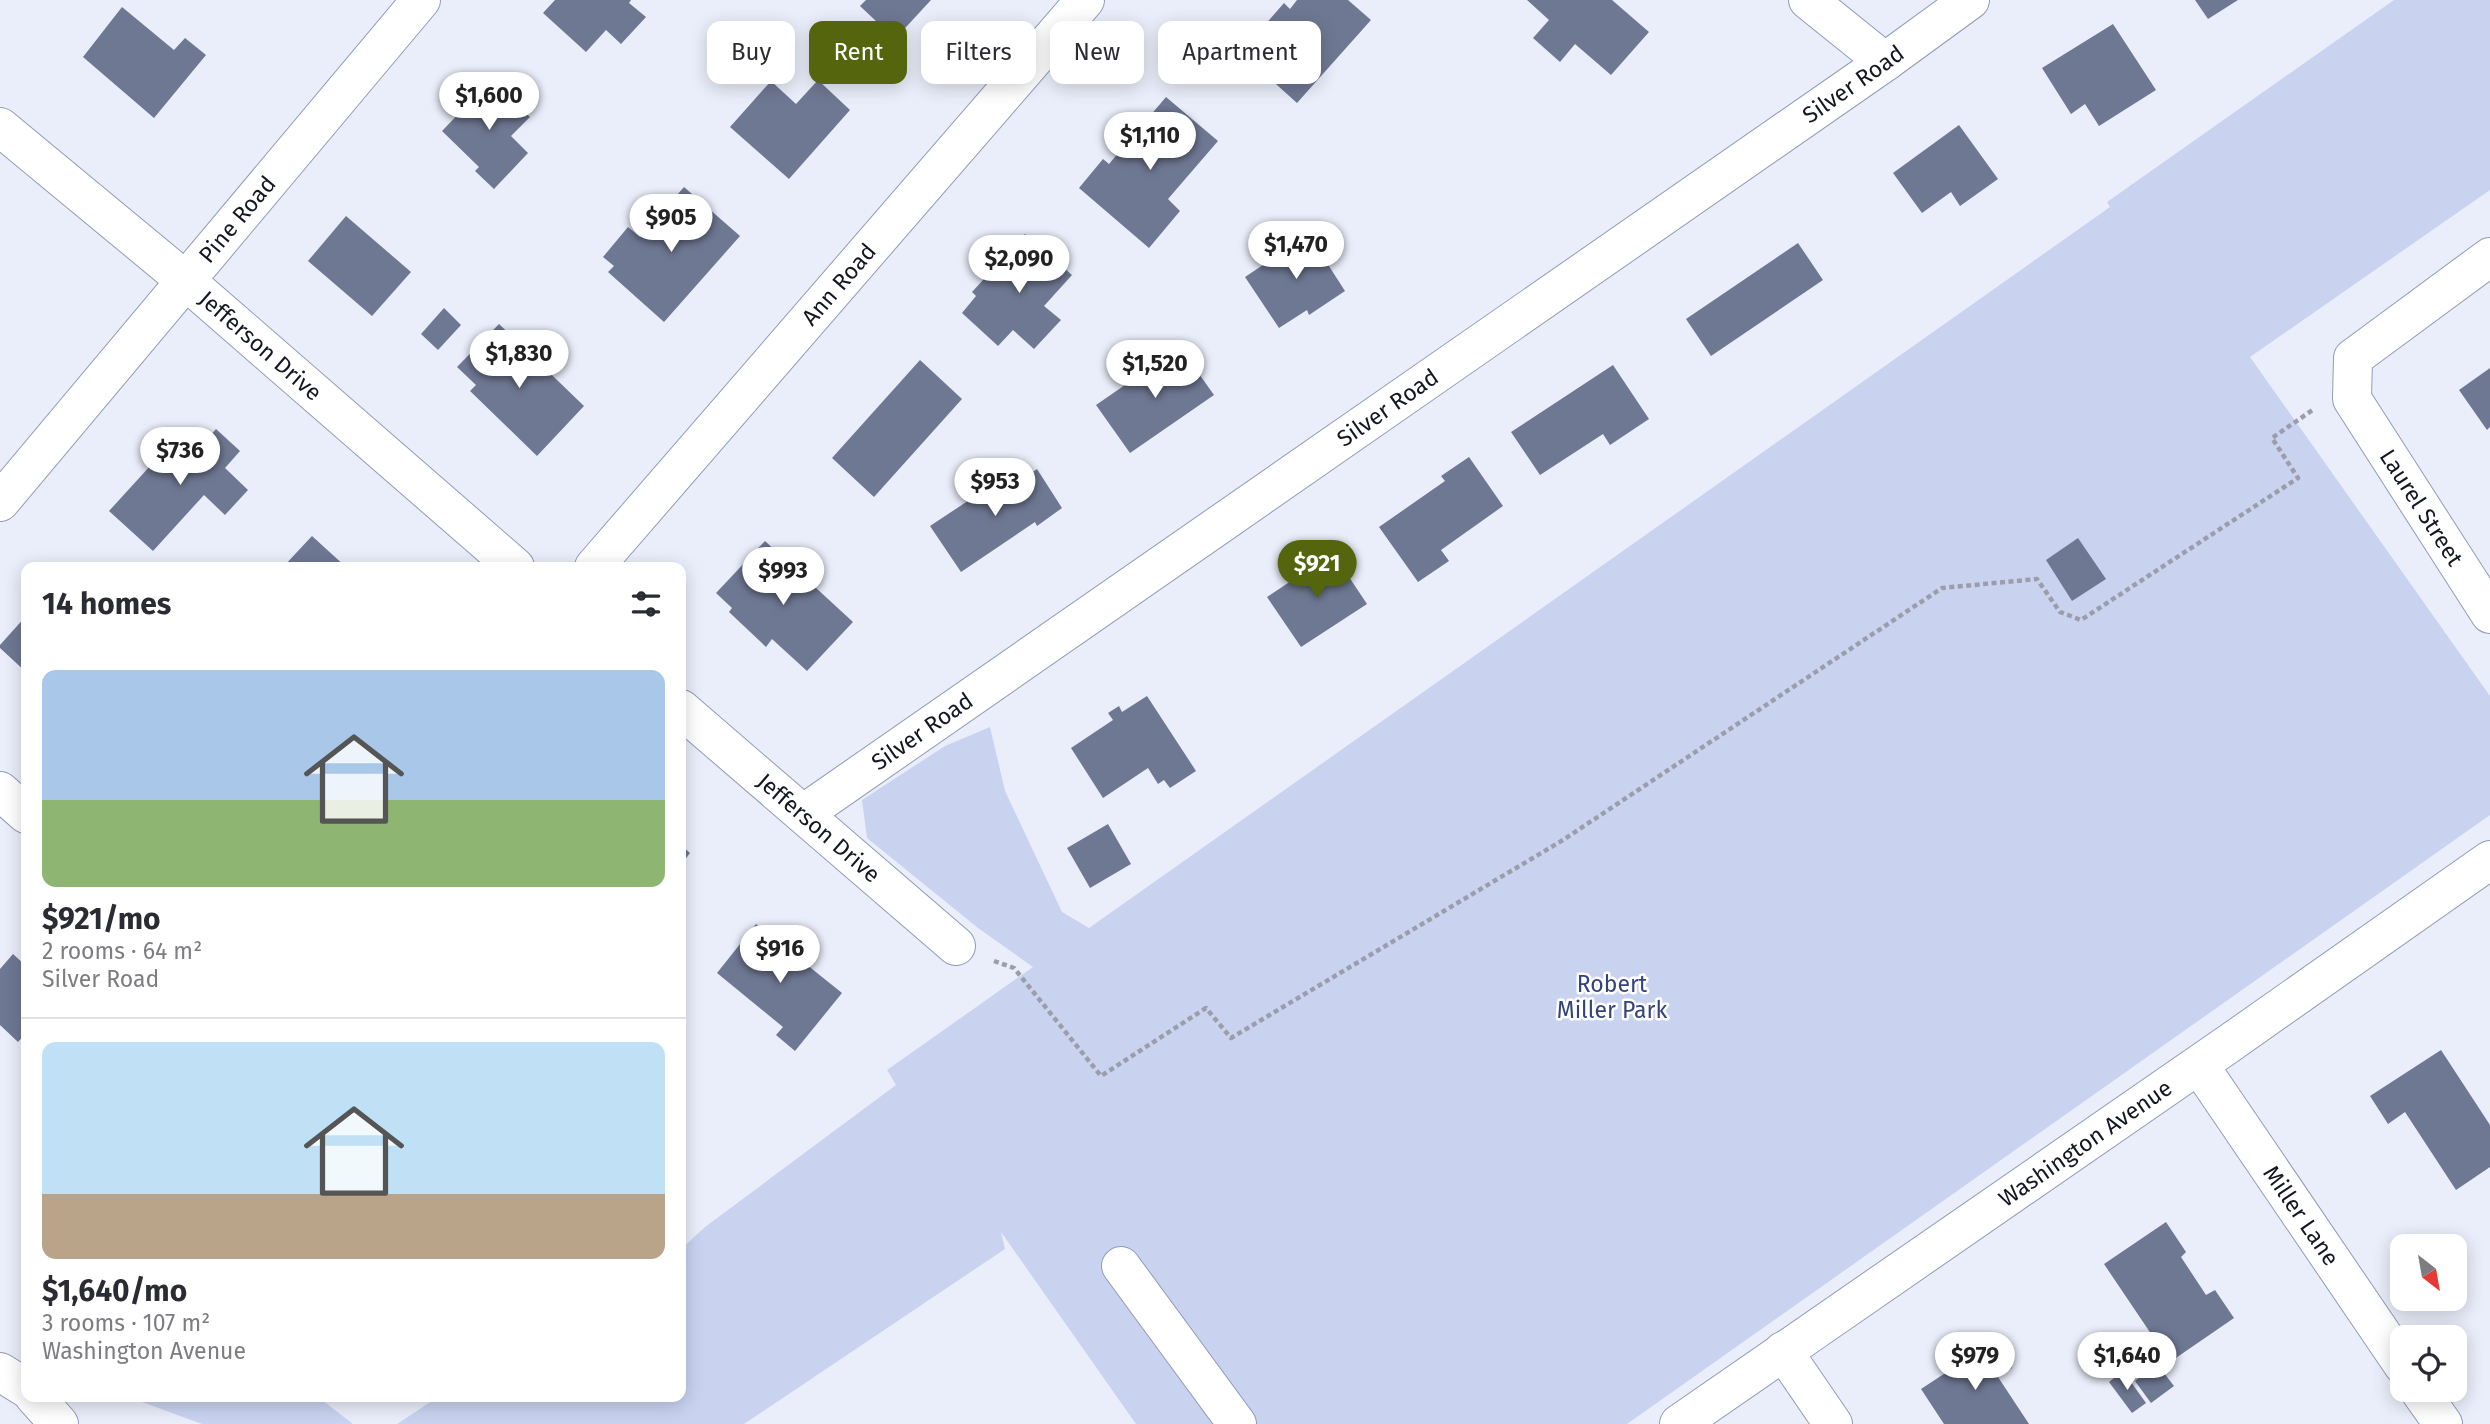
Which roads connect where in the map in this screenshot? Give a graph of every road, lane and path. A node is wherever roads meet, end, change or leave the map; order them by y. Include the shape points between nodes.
1 (421, 0) edge
2 (1086, 0) edge
3 (1808, 0) edge
4 (1970, 0) edge
5 (1885, 62) junction
6 (0, 127) edge
7 (2490, 257) edge
8 (185, 279) junction
9 (2353, 391) junction
10 (0, 502) edge
11 (509, 562) edge
12 (598, 562) edge
13 (2490, 614) edge
14 (686, 713) edge
15 (0, 791) edge
16 (21, 810) edge
17 (803, 814) junction
18 (2490, 860) edge
19 (956, 946) joint
20 (2199, 1065) junction
21 (1121, 1266) dead end
22 (2390, 1346) edge
23 (1783, 1351) junction
24 (0, 1372) edge
25 (21, 1385) edge
26 (39, 1402) edge
27 (2427, 1402) edge
28 (59, 1424) edge
29 (1237, 1424) edge
30 (1679, 1424) edge
31 (1833, 1424) edge
32 (2443, 1424) edge

1 - 8 street, Pine Road
2 - 12 street, Ann Road
3 - 5 street
4 - 5 street, Silver Road
5 - 17 street, Silver Road
6 - 8 street, Jefferson Drive
7 - 9 street via 2353,358
8 - 10 street, Pine Road
8 - 11 street, Jefferson Drive
9 - 13 street, Laurel Street
9 - 19 path via 2272,438 2298,478 2081,620 2060,612 2037,579 1942,588 1563,840 1231,1038 1206,1008 1101,1076 1014,968
14 - 17 street, Jefferson Drive
15 - 16 street
17 - 19 street, Jefferson Drive
18 - 20 street, Washington Avenue
20 - 22 street, Miller Lane
20 - 23 street, Washington Avenue
21 - 29 street
23 - 30 street, Washington Avenue
23 - 31 street
24 - 25 street
26 - 28 street
27 - 32 street

